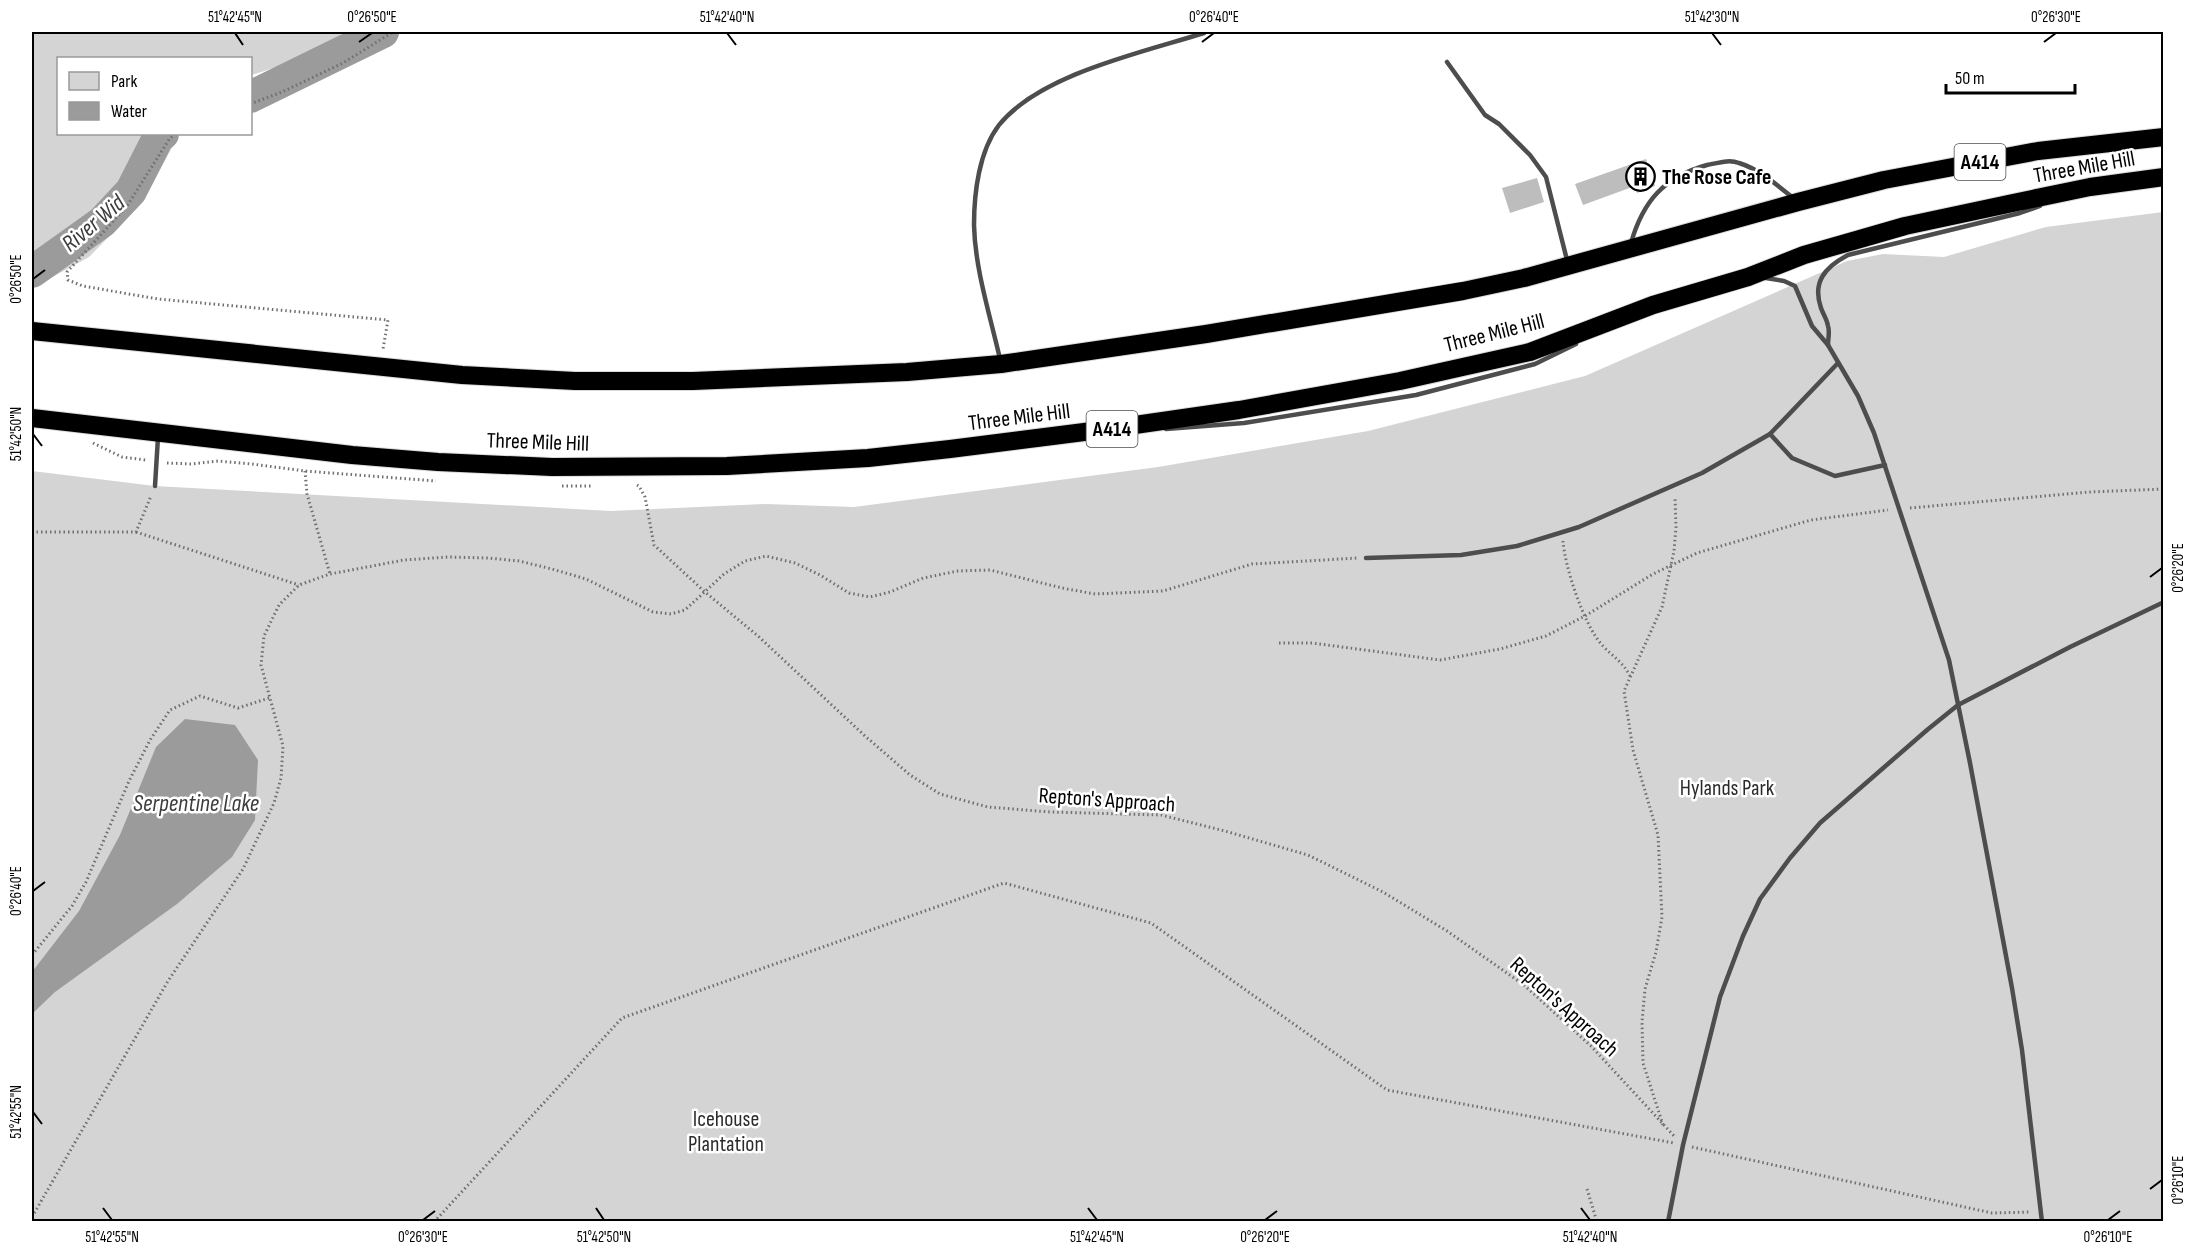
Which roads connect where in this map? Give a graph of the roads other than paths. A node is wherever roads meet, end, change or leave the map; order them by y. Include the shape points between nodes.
1 (1204, 33) dead end
2 (1447, 62) dead end
3 (2163, 137) edge
4 (2163, 177) edge
5 (2090, 187) junction
6 (1798, 202) junction
7 (1629, 249) junction
8 (1568, 266) junction
9 (1748, 277) junction
10 (1653, 306) junction
11 (32, 331) edge
12 (1600, 332) dead end
13 (1578, 342) dead end
14 (1828, 345) junction
15 (1838, 363) junction
16 (1001, 364) junction
17 (32, 418) edge
18 (1153, 429) dead end
19 (1163, 429) dead end
20 (1100, 430) junction
21 (159, 432) junction
22 (1770, 434) junction
23 (1885, 465) junction
24 (155, 486) road end
25 (1366, 558) road end
26 (2163, 602) edge
27 (1958, 705) junction
28 (1668, 1221) edge
29 (2042, 1221) edge

1 - 16 lane via 1049,86 1000,124 989,142 975,197 974,226 977,261
2 - 8 lane via 1485,115 1530,155 1546,177
3 - 6 highway, Three Mile Hill / A414 via 2038,151 1884,180
4 - 5 highway, Three Mile Hill / A414
5 - 9 highway, Three Mile Hill / A414 via 1905,226 1804,255
5 - 14 lane via 2020,213 1848,255 1837,261 1822,276 1817,291 1828,326
6 - 7 highway, Three Mile Hill / A414
6 - 7 lane via 1753,168 1737,162 1687,171 1647,204
7 - 8 highway, Three Mile Hill / A414
8 - 16 highway, Three Mile Hill / A414 via 1407,302
9 - 10 highway, Three Mile Hill / A414
9 - 14 lane via 1774,278 1795,286 1812,326
10 - 12 lane
10 - 20 highway, Three Mile Hill / A414 via 1530,351 1354,390
11 - 16 highway, Three Mile Hill / A414 via 499,378 575,381 693,381
13 - 19 lane via 1535,364 1416,395 1244,423
14 - 15 lane
15 - 22 lane
15 - 23 lane via 1858,396
17 - 21 highway, Three Mile Hill / A414
18 - 20 lane
20 - 21 highway, Three Mile Hill / A414 via 868,458 681,467 438,462
21 - 24 lane
22 - 23 lane via 1792,458 1835,476
22 - 25 lane via 1674,486 1517,546 1461,555
23 - 27 lane via 1932,607
26 - 27 lane
27 - 28 lane via 1820,823 1760,899 1720,997
27 - 29 lane via 2012,988

